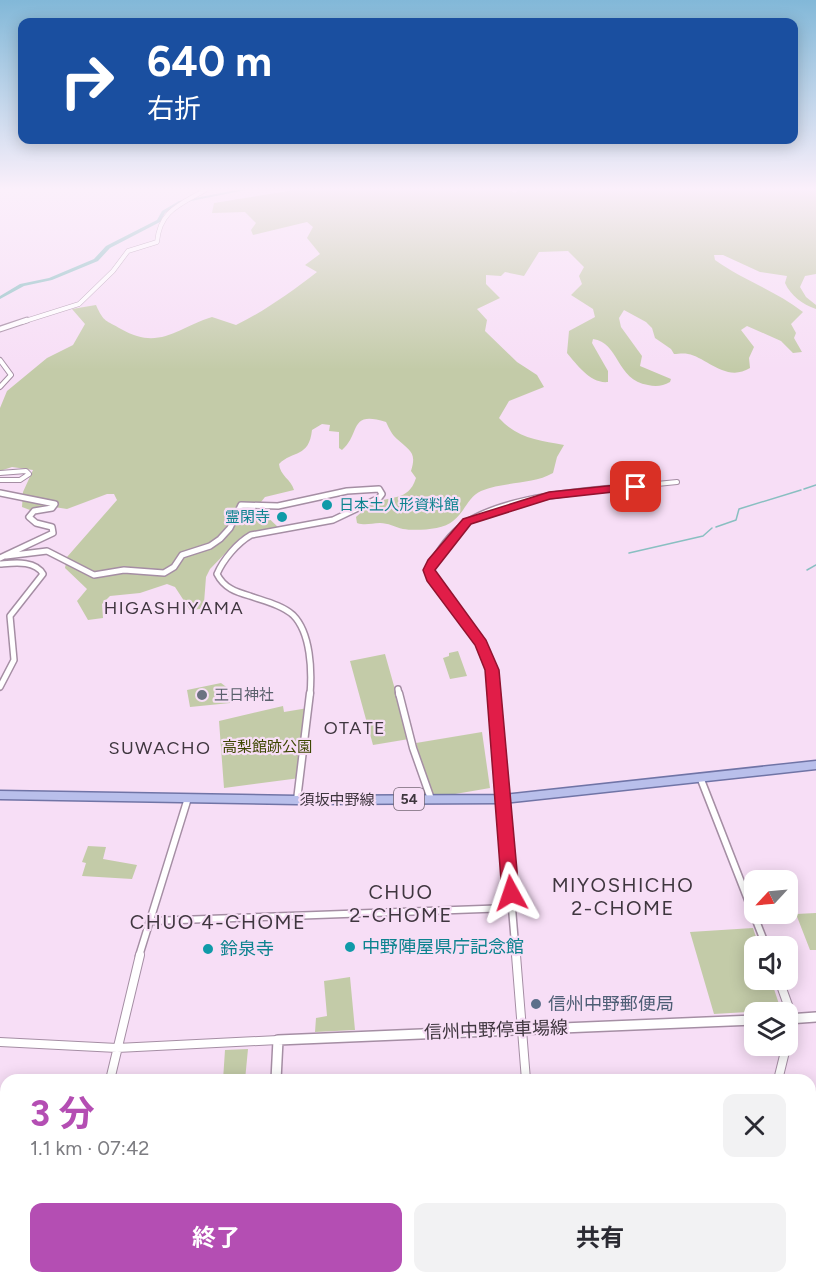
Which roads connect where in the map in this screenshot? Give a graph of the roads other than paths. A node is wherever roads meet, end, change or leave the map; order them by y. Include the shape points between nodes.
1 (131, 250) edge
2 (0, 329) edge
3 (0, 360) edge
4 (0, 387) edge
5 (0, 473) edge
6 (0, 480) edge
7 (677, 482) dead end
8 (0, 493) edge
9 (3, 557) edge
10 (0, 564) edge
11 (0, 687) edge
12 (398, 689) dead end
13 (816, 765) edge
14 (700, 777) junction
15 (0, 795) edge
16 (188, 798) junction
17 (430, 799) junction
18 (503, 799) junction
19 (297, 800) junction
20 (511, 908) junction
21 (152, 921) junction
22 (762, 936) edge
23 (816, 1017) edge
24 (798, 1018) edge
25 (744, 1020) edge
26 (522, 1028) junction
27 (278, 1040) junction
28 (0, 1042) edge
29 (117, 1048) junction
30 (783, 1056) edge
31 (111, 1074) edge
32 (276, 1074) edge
33 (526, 1074) edge
34 (779, 1074) edge

1 - 2 main road via 81,303
3 - 4 street via 11,375
5 - 6 street via 29,474 20,480
7 - 18 street via 549,496 467,521 432,563 431,578 481,643 492,670
8 - 9 street via 55,504 34,511 29,518 50,525 53,533
9 - 19 street via 47,551 94,575 124,570 158,574 170,570 182,555 220,539 241,505 277,506 367,487 380,489 379,498 333,520 244,539 216,574 230,588 287,610 300,626 311,679
10 - 11 street via 31,564 43,574 10,616 15,658
12 - 17 street
13 - 14 main road, 須坂中野線 / 54
14 - 18 main road, 須坂中野線 / 54
14 - 22 street
15 - 16 main road, 須坂中野線 / 54
16 - 19 main road, 須坂中野線 / 54
16 - 21 street
17 - 18 main road, 須坂中野線 / 54
17 - 19 main road, 須坂中野線 / 54
18 - 20 street
20 - 21 street
20 - 26 street
21 - 29 street via 134,973
23 - 24 main road
25 - 26 main road, 信州中野停車場線
26 - 27 main road, 信州中野停車場線
26 - 33 street
27 - 29 street
27 - 32 main road
28 - 29 street
29 - 31 street
30 - 34 street

